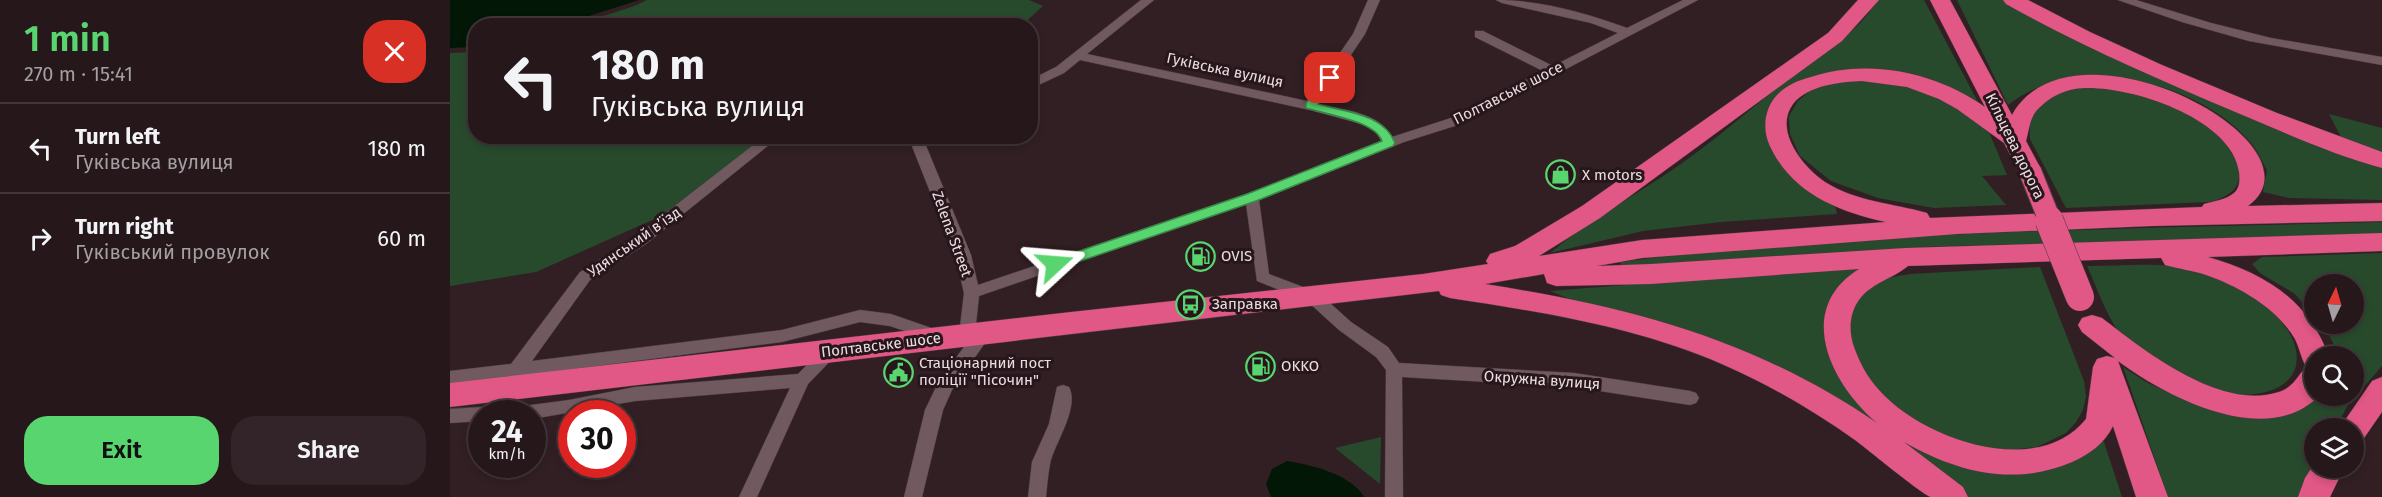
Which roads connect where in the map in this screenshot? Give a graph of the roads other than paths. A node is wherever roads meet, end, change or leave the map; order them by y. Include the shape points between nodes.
1 (1148, 0) edge
2 (1374, 0) edge
3 (1502, 0) edge
4 (1692, 0) edge
5 (1869, 0) edge
6 (1940, 0) edge
7 (2013, 0) edge
8 (2124, 0) edge
9 (1626, 32) junction
10 (1479, 34) dead end
11 (1077, 56) junction
12 (2382, 61) edge
13 (1553, 71) junction
14 (1038, 81) edge
15 (1310, 106) junction
16 (2015, 140) junction
17 (1389, 143) junction
18 (764, 144) edge
19 (918, 144) edge
20 (2382, 160) edge
21 (1252, 198) junction
22 (2382, 212) edge
23 (2152, 217) junction
24 (1957, 225) junction
25 (2382, 242) edge
26 (2106, 250) junction
27 (1905, 257) junction
28 (1466, 278) junction
29 (1423, 284) junction
30 (972, 293) junction
31 (1313, 297) junction
32 (2092, 325) junction
33 (964, 335) junction
34 (2313, 346) edge
35 (833, 350) junction
36 (2107, 367) junction
37 (1394, 369) junction
38 (516, 370) junction
39 (450, 378) edge
40 (802, 380) junction
41 (2382, 389) edge
42 (1063, 392) dead end
43 (2304, 392) edge
44 (450, 395) edge
45 (1690, 398) dead end
46 (546, 410) edge
47 (468, 415) edge
48 (450, 416) edge
49 (2362, 418) edge
50 (2322, 478) edge
51 (748, 497) edge
52 (913, 497) edge
53 (1037, 497) edge
54 (1394, 497) edge
55 (1952, 497) edge
56 (2152, 497) edge
57 (2314, 497) edge

1 - 11 street
2 - 15 street via 1359,34
3 - 9 street via 1594,20
4 - 9 street, Полтавське шосе
5 - 29 highway via 1835,37 1591,212 1524,253
6 - 16 highway, Кільцева дорога
7 - 20 highway via 2147,67 2313,136
8 - 12 street via 2241,35
9 - 13 street, Полтавське шосе
10 - 13 street
11 - 14 street
11 - 15 street, Гуківська вулиця
13 - 17 street, Полтавське шосе via 1456,121
15 - 17 street, Гуківська вулиця via 1374,124 1386,134
16 - 23 highway via 2030,104 2045,93 2070,84 2103,82 2130,86 2194,109 2224,129 2245,152 2251,164 2252,186 2237,203 2224,208
16 - 24 highway via 1949,95 1888,76 1834,76 1799,89 1784,101 1776,117 1782,151 1793,168 1813,184 1860,207
16 - 32 highway, Кільцева дорога, bridge
17 - 21 street, Полтавське шосе
18 - 38 street, Удянський в’їзд via 648,235 585,276
19 - 30 street, Zelena Street via 963,255
21 - 30 street, Полтавське шосе
21 - 31 street, Полтавське шосе via 1262,277
22 - 23 highway
23 - 24 highway
24 - 28 highway via 1642,249
25 - 26 highway
26 - 27 highway
26 - 34 highway via 2180,259 2236,276 2285,308
27 - 28 highway via 1652,274
27 - 36 highway via 1864,279 1849,292 1839,309 1836,328 1842,358 1865,395 1915,435 1979,459 2012,463 2067,452 2087,439 2100,422
28 - 29 highway, Полтавське шосе
29 - 31 highway, Полтавське шосе
29 - 55 highway via 1562,306 1632,322 1701,344 1773,376 1845,416
30 - 33 street, Zelena Street
31 - 33 highway, Полтавське шосе
31 - 37 street via 1344,326 1382,352
32 - 36 highway
32 - 43 highway via 2160,377 2220,402 2277,405
33 - 35 highway, Полтавське шосе
33 - 38 street via 860,316 782,336
33 - 52 street via 934,410
35 - 40 street
35 - 44 highway, Полтавське шосе
36 - 56 highway
37 - 45 street, Окружна вулиця via 1441,375 1536,377
37 - 54 street
38 - 39 street
40 - 46 street via 635,394
40 - 51 street
41 - 49 highway
42 - 53 street via 1058,424 1041,462
47 - 48 street
50 - 57 highway

